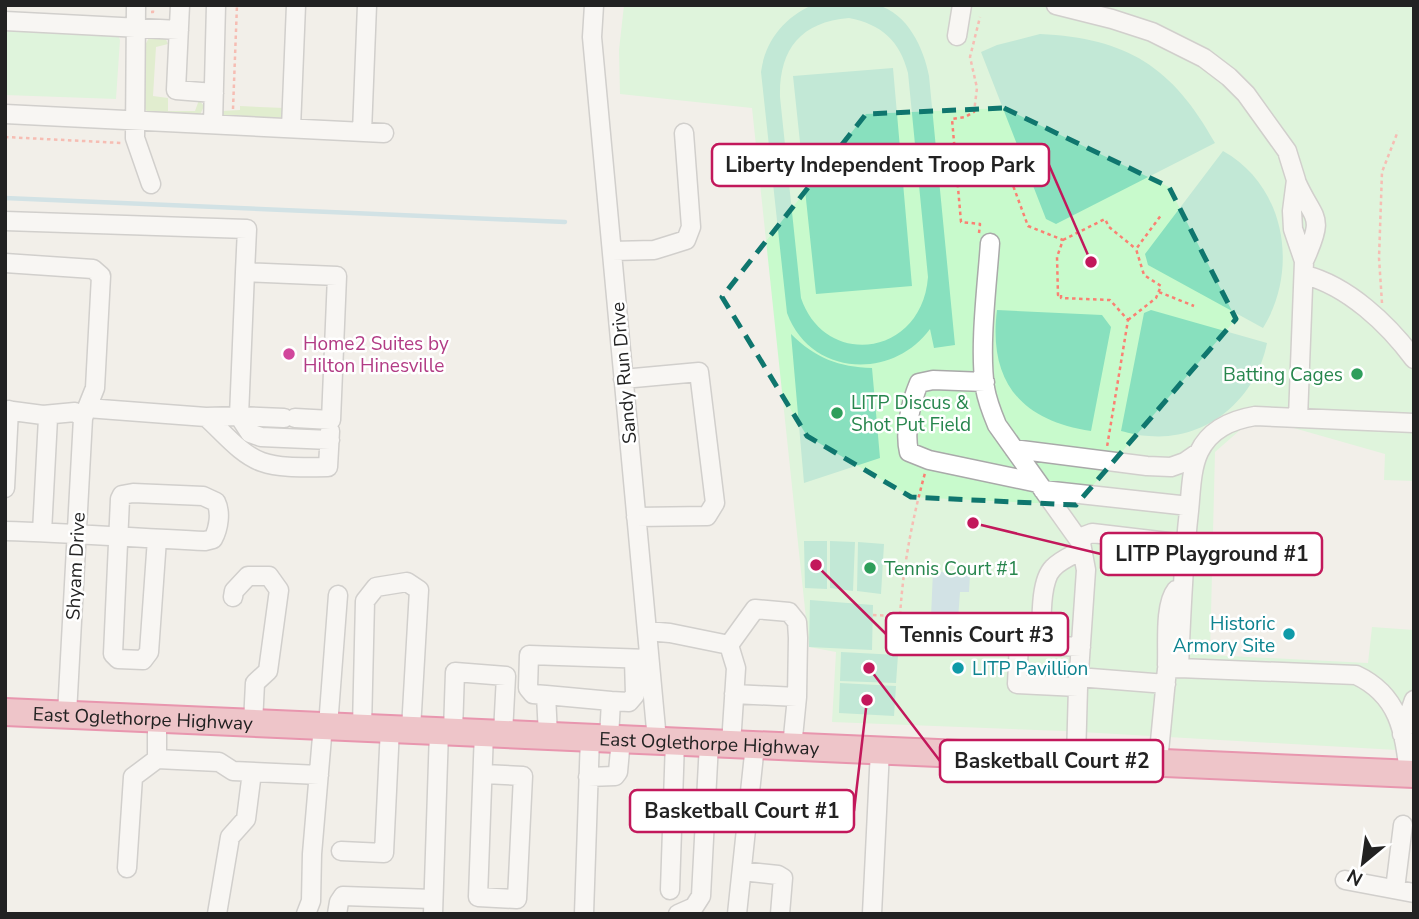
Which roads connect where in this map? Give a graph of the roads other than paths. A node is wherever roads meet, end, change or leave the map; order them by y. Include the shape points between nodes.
1 (136, 5) edge
2 (180, 5) edge
3 (216, 5) edge
4 (296, 5) edge
5 (367, 5) edge
6 (594, 5) edge
7 (962, 5) edge
8 (1055, 5) edge
9 (31, 13) edge
10 (5, 21) edge
11 (135, 27) junction
12 (179, 30) junction
13 (957, 36) dead end
14 (214, 93) junction
15 (5, 114) edge
16 (134, 120) junction
17 (213, 124) junction
18 (291, 128) junction
19 (362, 132) junction
20 (384, 133) dead end
21 (684, 133) dead end
22 (151, 184) dead end
23 (9, 221) edge
24 (985, 239) road end
25 (611, 251) junction
26 (5, 263) edge
27 (1305, 268) junction
28 (245, 272) junction
29 (1414, 359) edge
30 (624, 379) junction
31 (985, 382) junction
32 (7, 410) edge
33 (85, 413) junction
34 (43, 415) junction
35 (239, 415) junction
36 (206, 417) junction
37 (1298, 418) junction
38 (331, 420) junction
39 (1414, 423) edge
40 (330, 440) junction
41 (1014, 449) junction
42 (1198, 453) junction
43 (1040, 486) junction
44 (5, 488) edge
45 (1189, 506) junction
46 (636, 517) junction
47 (5, 531) edge
48 (42, 532) junction
49 (76, 534) junction
50 (119, 537) junction
51 (157, 539) junction
52 (1185, 544) junction
53 (1081, 546) junction
54 (338, 595) dead end
55 (233, 597) dead end
56 (647, 631) junction
57 (729, 645) junction
58 (1041, 645) junction
59 (1081, 647) junction
60 (642, 659) junction
61 (1171, 674) junction
62 (1078, 682) junction
63 (734, 694) junction
64 (547, 695) junction
65 (797, 697) junction
66 (611, 701) junction
67 (1414, 701) edge
68 (5, 712) edge
69 (67, 714) junction
70 (157, 718) junction
71 (253, 723) junction
72 (326, 726) junction
73 (362, 727) junction
74 (400, 729) junction
75 (446, 731) junction
76 (494, 733) junction
77 (1402, 734) junction
78 (548, 735) junction
79 (607, 738) junction
80 (666, 740) junction
81 (731, 744) junction
82 (792, 747) junction
83 (880, 750) junction
84 (157, 759) junction
85 (1076, 759) junction
86 (1158, 762) junction
87 (252, 772) junction
88 (484, 774) junction
89 (1411, 774) edge
90 (319, 775) junction
91 (588, 777) junction
92 (1404, 825) dead end
93 (341, 850) dead end
94 (127, 868) dead end
95 (742, 871) junction
96 (1345, 880) dead end
97 (670, 890) dead end
98 (1395, 890) junction
99 (1414, 893) edge
100 (433, 906) edge
101 (216, 914) edge
102 (306, 914) edge
103 (337, 914) edge
104 (584, 914) edge
105 (678, 914) edge
106 (737, 914) edge
107 (780, 914) edge
108 (872, 914) edge

1 - 11 street
2 - 12 street
3 - 14 street
4 - 18 street
5 - 19 street
6 - 25 street, Sandy Run Drive via 592,37
7 - 13 street
8 - 27 street via 1152,32 1204,58 1229,77 1287,151 1296,180 1293,229
9 - 10 street
9 - 11 street
11 - 12 street
11 - 16 street
12 - 14 street via 176,90
14 - 17 street
15 - 16 street
16 - 17 street
16 - 22 street via 135,138
17 - 18 street
18 - 19 street
19 - 20 street
21 - 25 street via 691,227 687,240 654,250
23 - 28 street via 247,229
24 - 31 street
25 - 30 street, Sandy Run Drive
26 - 33 street, Shyam Drive via 93,269 101,276 95,388
27 - 29 street via 1363,305
27 - 37 street
28 - 35 street
28 - 38 street via 337,276
30 - 46 street, Sandy Run Drive
30 - 46 street via 699,372 715,503 707,516
31 - 41 street via 997,425
31 - 43 street via 919,383 909,452
32 - 34 street
32 - 44 street
33 - 34 street
33 - 36 street
33 - 49 street, Shyam Drive
34 - 48 street via 48,418
35 - 36 street
35 - 38 street
35 - 40 street via 250,433 261,437
36 - 40 street via 252,457 281,466 328,467
37 - 39 street
37 - 42 street via 1236,419 1210,435
38 - 40 street
41 - 42 street via 1171,467
41 - 43 street
42 - 45 street
43 - 45 street
43 - 53 street
45 - 52 street
46 - 56 street, Sandy Run Drive
47 - 48 street
48 - 49 street
49 - 50 street
49 - 69 street, Shyam Drive
50 - 51 street
50 - 51 street via 120,499 126,494 203,496 216,502 214,538
50 - 51 street via 113,654 118,659 143,660 147,656
52 - 53 street via 1091,533 1084,536
52 - 61 street via 1183,581 1171,596
53 - 58 street via 1047,576
53 - 59 street via 1086,570
54 - 72 street
55 - 71 street via 248,576 269,576 279,590 268,671 255,683
56 - 57 street
56 - 60 street, Sandy Run Drive
57 - 63 street via 736,668
57 - 65 street via 755,609 789,612 797,622
58 - 59 street
58 - 62 street via 1019,643 1017,684
59 - 62 street
60 - 64 street via 529,655 528,688 533,694
60 - 66 street via 635,695 629,702
60 - 80 street, Sandy Run Drive
61 - 62 street
61 - 77 street via 1356,675 1386,695
61 - 86 street
62 - 85 street
63 - 65 street
63 - 81 street
64 - 66 street
64 - 78 street
65 - 82 street
66 - 79 street
67 - 77 street
68 - 69 highway, East Oglethorpe Highway
69 - 70 highway, East Oglethorpe Highway
70 - 71 highway, East Oglethorpe Highway
70 - 84 street
71 - 72 highway, East Oglethorpe Highway
72 - 73 highway, East Oglethorpe Highway
72 - 90 street
73 - 74 highway, East Oglethorpe Highway
73 - 74 street via 365,601 376,587 407,582 419,590
74 - 75 highway, East Oglethorpe Highway
74 - 93 street via 384,853
75 - 76 highway, East Oglethorpe Highway
75 - 76 street via 455,672 506,676
75 - 100 street
76 - 78 highway, East Oglethorpe Highway
76 - 88 street
77 - 89 street
78 - 79 highway, East Oglethorpe Highway
79 - 80 highway, East Oglethorpe Highway
79 - 91 street
79 - 91 street via 618,772
80 - 81 highway, East Oglethorpe Highway
80 - 97 street, Sandy Run Drive
81 - 82 highway, East Oglethorpe Highway
81 - 95 street
81 - 105 street via 701,896 694,906
82 - 83 highway, East Oglethorpe Highway
83 - 85 highway, East Oglethorpe Highway
83 - 108 street
84 - 87 street via 219,762 233,771
84 - 94 street via 133,777
85 - 86 highway, East Oglethorpe Highway
86 - 89 highway, East Oglethorpe Highway
87 - 90 street
87 - 101 street via 246,818 230,837
88 - 88 street via 478,897 517,899 523,776
90 - 102 street via 311,901
91 - 104 street
92 - 98 street
95 - 106 street
95 - 107 street via 783,878
96 - 98 street
98 - 99 street
100 - 103 street via 343,896

